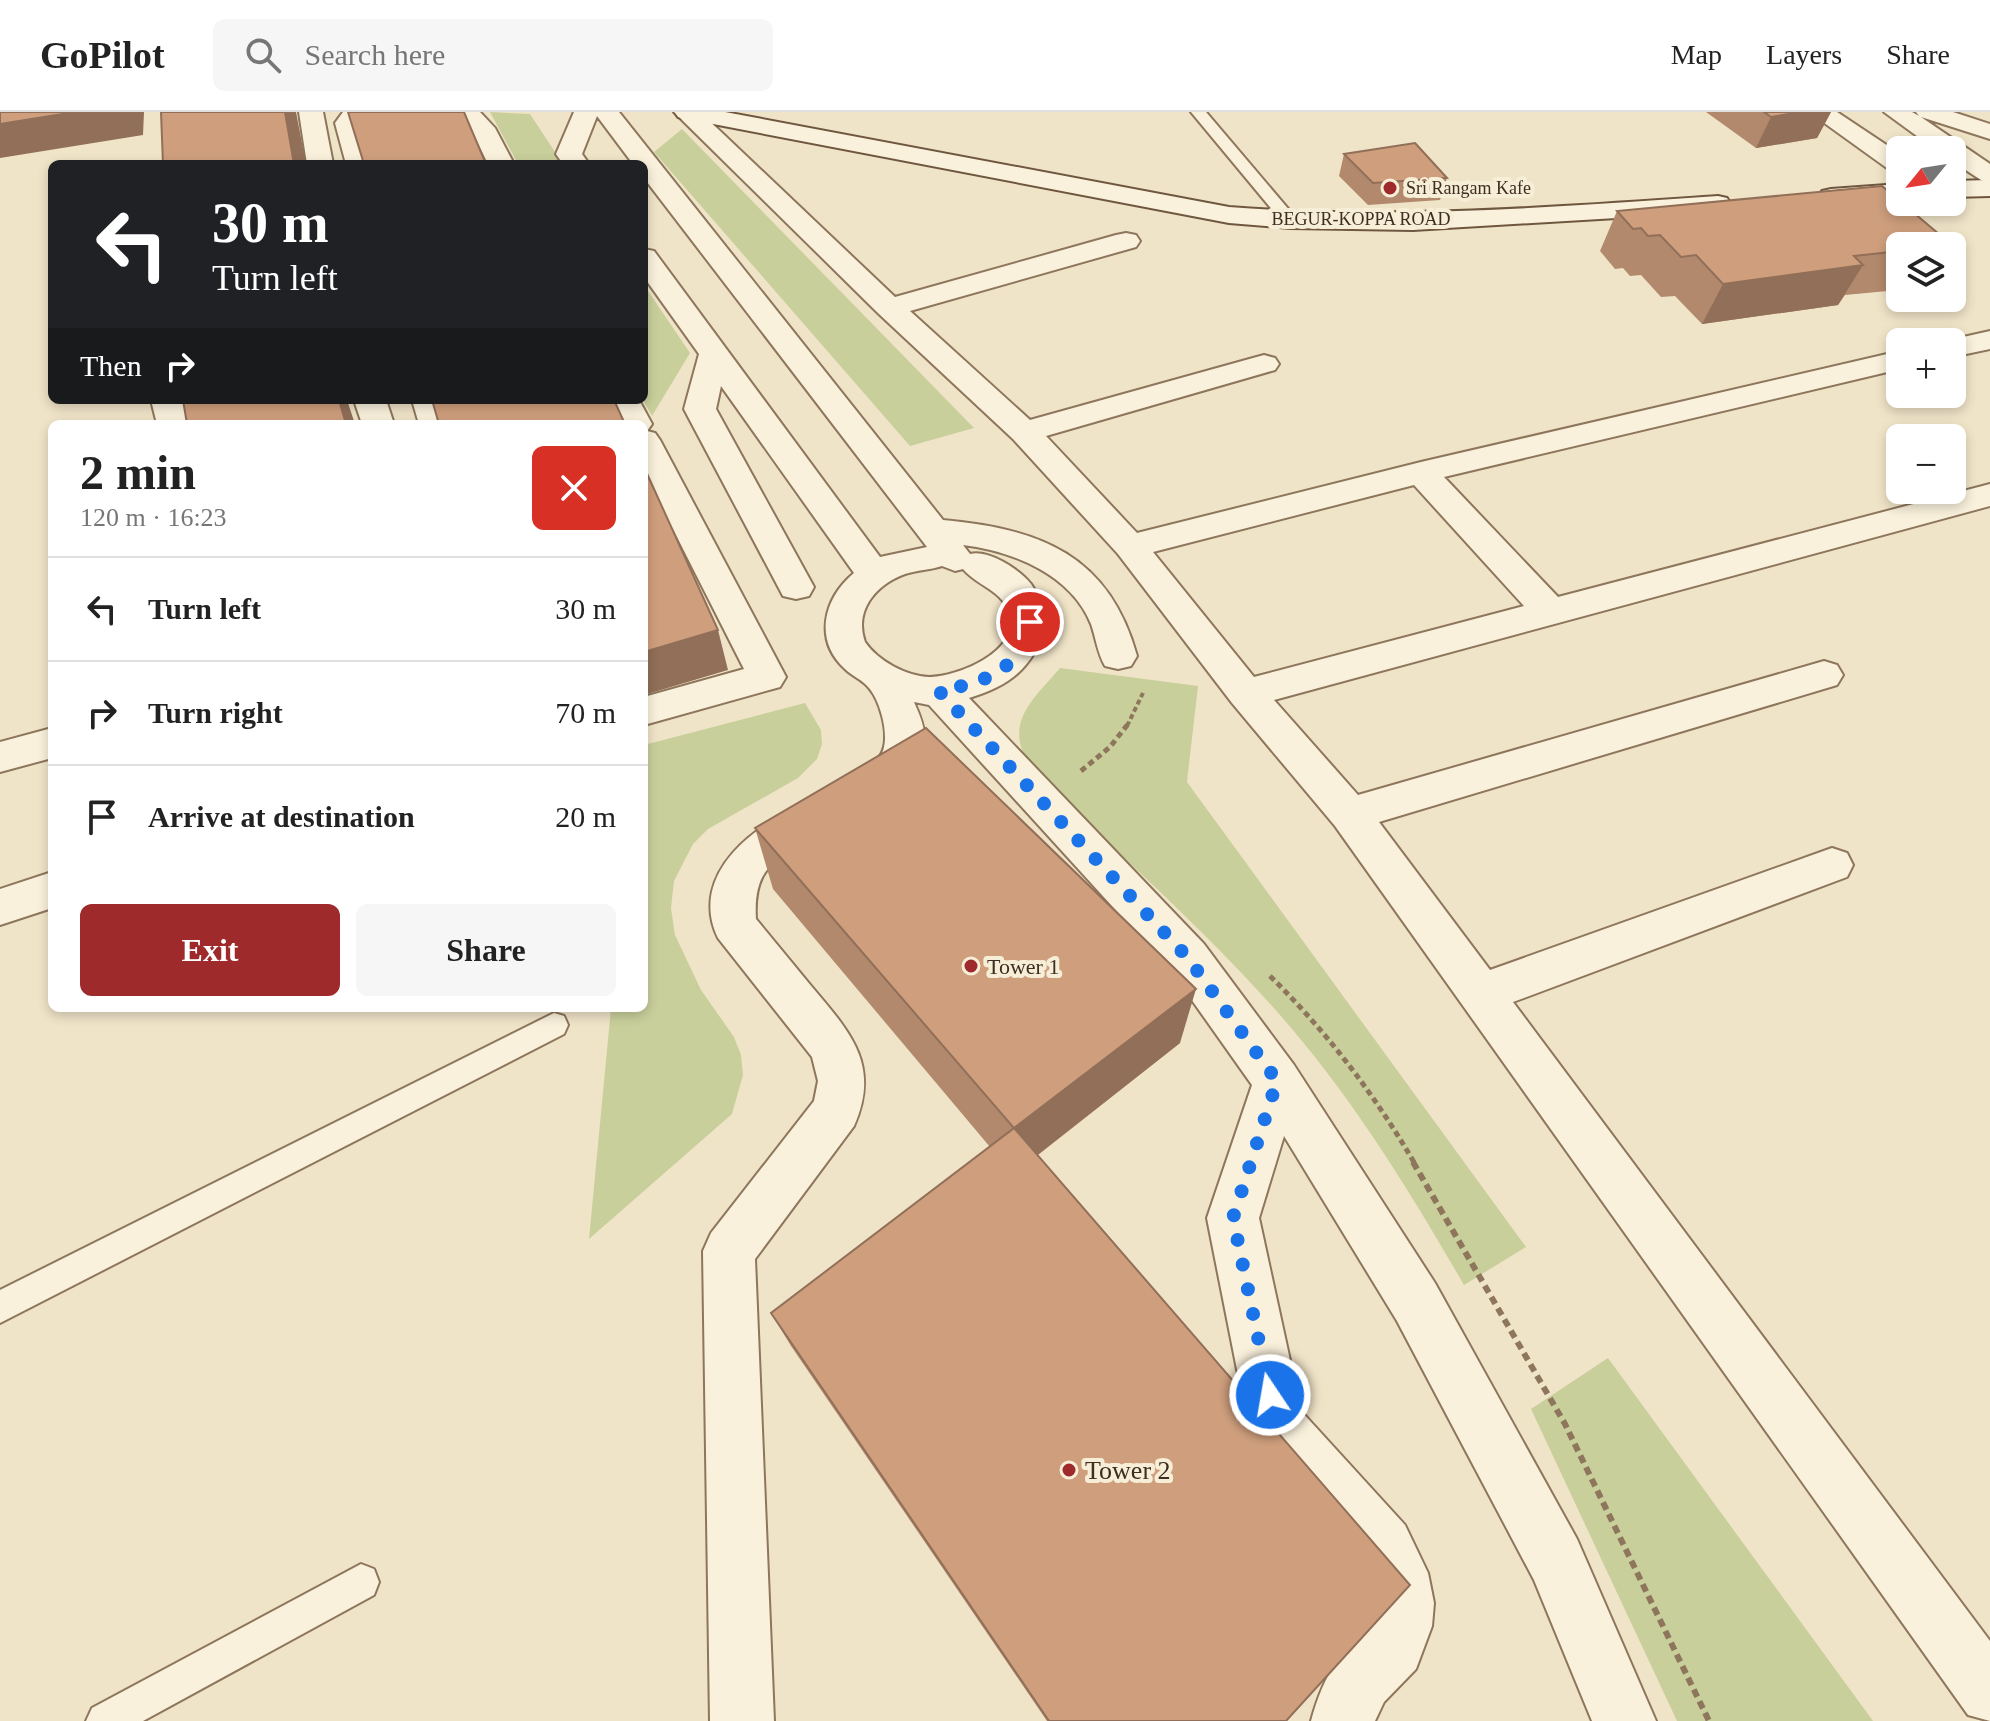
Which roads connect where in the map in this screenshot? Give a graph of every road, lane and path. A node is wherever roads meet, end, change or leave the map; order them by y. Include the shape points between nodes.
1 (311, 112) edge
2 (355, 112) edge
3 (466, 112) edge
4 (586, 112) edge
5 (606, 112) edge
6 (686, 112) edge
7 (1198, 112) edge
8 (1821, 112) edge
9 (1896, 112) edge
10 (1928, 112) edge
11 (1990, 132) edge
12 (1886, 156) edge
13 (319, 160) edge
14 (358, 160) edge
15 (499, 160) edge
16 (573, 160) edge
17 (643, 160) edge
18 (648, 166) edge
19 (1990, 175) edge
20 (1990, 188) edge
21 (1966, 189) edge
22 (1886, 193) edge
23 (1812, 198) edge
24 (1749, 202) edge
25 (1290, 221) junction
26 (1126, 241) dead end
27 (648, 263) edge
28 (889, 308) junction
29 (1990, 340) edge
30 (1966, 345) edge
31 (714, 354) junction
32 (1886, 363) edge
33 (1264, 364) dead end
34 (1024, 432) junction
35 (648, 448) edge
36 (1421, 472) junction
37 (1990, 495) edge
38 (1130, 546) junction
39 (949, 553) junction
40 (874, 575) junction
41 (796, 587) dead end
42 (1551, 613) junction
43 (1118, 656) dead end
44 (1824, 675) dead end
45 (885, 680) junction
46 (939, 691) junction
47 (1246, 693) junction
48 (648, 710) edge
49 (48, 744) edge
50 (0, 757) edge
51 (1350, 814) junction
52 (1832, 865) dead end
53 (48, 891) edge
54 (0, 907) edge
55 (1479, 994) junction
56 (554, 1025) dead end
57 (1277, 1081) junction
58 (0, 1307) edge
59 (361, 1582) dead end
60 (1990, 1693) edge
61 (105, 1721) edge
62 (742, 1721) edge
63 (1343, 1721) edge
64 (1624, 1721) edge

1 - 13 street
2 - 14 street via 347,123
3 - 15 street via 483,128
4 - 16 street via 569,154
5 - 17 street
6 - 25 street, BEGUR-KOPPA ROAD via 1229,215
6 - 28 street
7 - 25 lane
8 - 12 street
9 - 19 street
10 - 11 street
18 - 39 street
20 - 21 street
22 - 23 street
24 - 25 street, BEGUR-KOPPA ROAD via 1416,221
26 - 28 street
27 - 31 street
28 - 34 street
29 - 30 street
31 - 40 street
31 - 41 street via 700,409
32 - 36 street
33 - 34 street
34 - 38 street
35 - 48 street via 767,677
36 - 38 street
36 - 42 street
37 - 42 street
38 - 47 street
39 - 40 street via 905,561
39 - 43 street via 996,538 1052,560 1093,593 1115,633
39 - 46 street via 1000,574 1016,588 1030,622 1015,659 970,685
40 - 45 street via 850,597 842,632 848,650 863,667
42 - 47 street
44 - 51 street
45 - 46 street
45 - 62 street via 907,732 902,758 873,786 755,853 742,869 732,906 734,925 834,1048 842,1081 837,1110 729,1251
46 - 57 street via 1188,958
47 - 51 street
49 - 50 street
51 - 55 street
52 - 55 street
53 - 54 street
55 - 60 street
56 - 58 lane
57 - 63 street via 1233,1218 1276,1425 1384,1546 1398,1573 1404,1603 1394,1647 1362,1680
57 - 64 street via 1416,1302 1549,1546
59 - 61 lane

